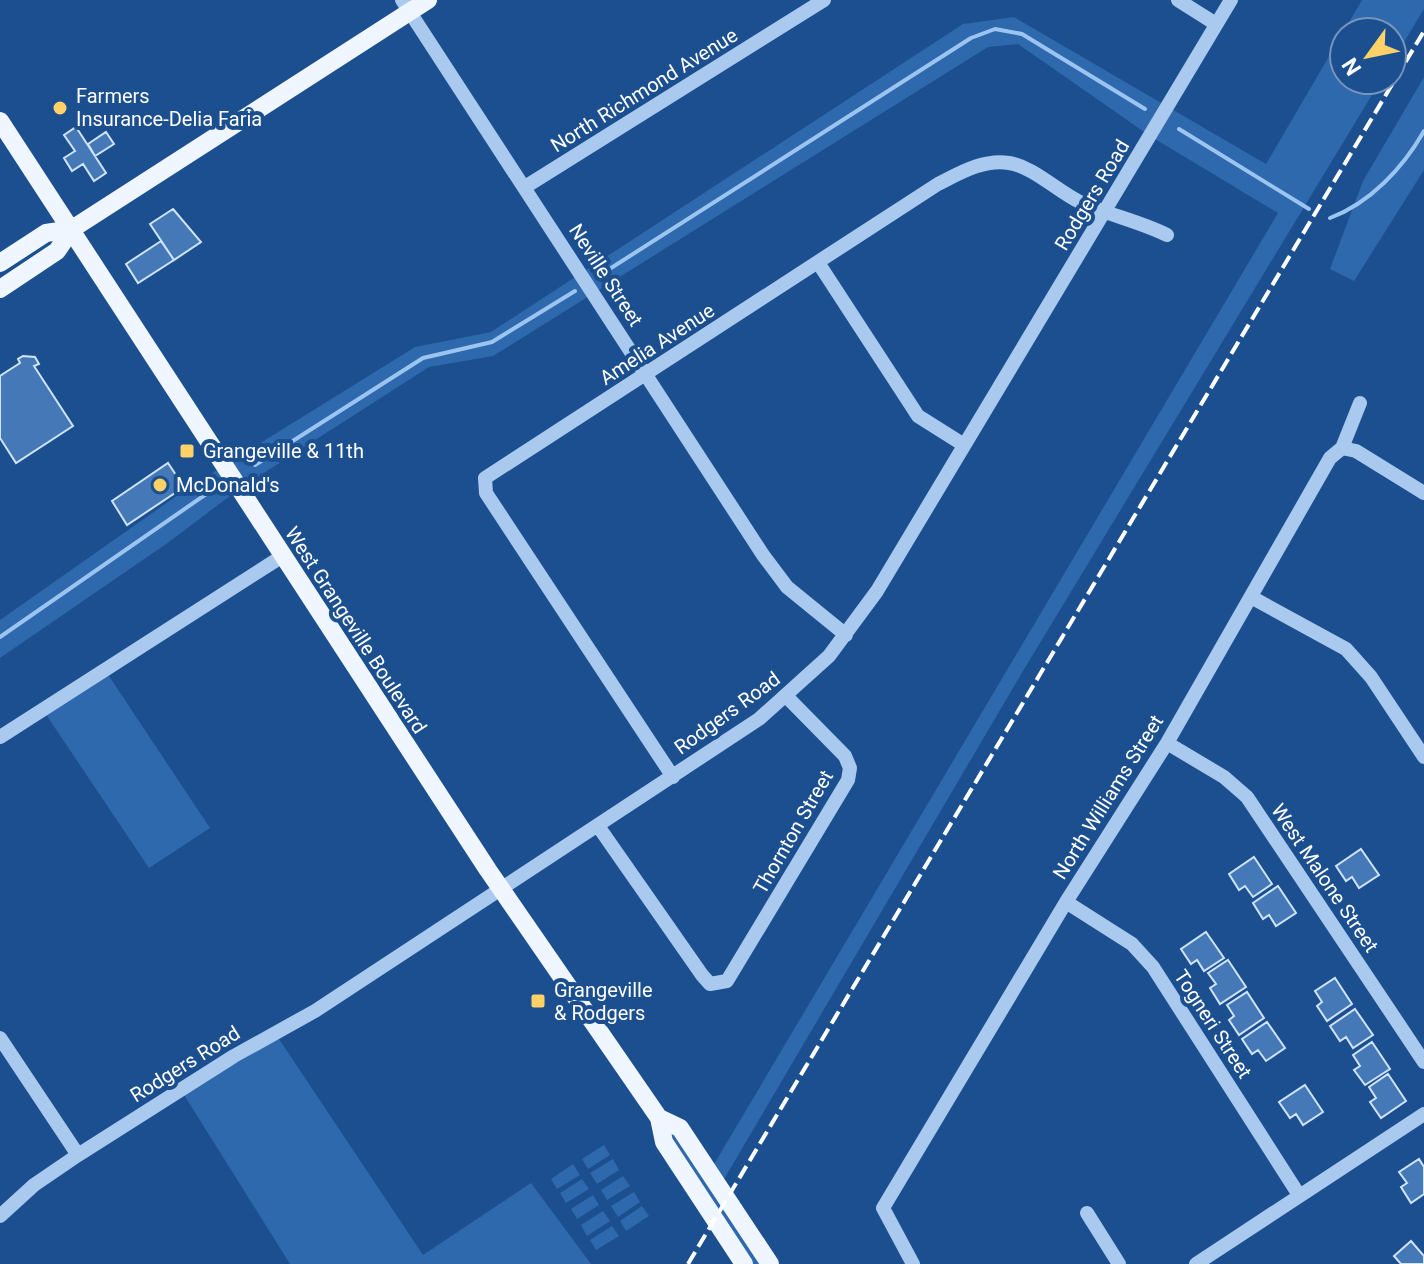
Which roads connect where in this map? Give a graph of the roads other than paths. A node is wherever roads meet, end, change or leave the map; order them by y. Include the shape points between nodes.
1 (428, 0) edge
2 (824, 0) edge
3 (1178, 0) edge
4 (1231, 0) edge
5 (406, 6) edge
6 (1216, 24) junction
7 (0, 121) edge
8 (525, 187) junction
9 (1105, 211) junction
10 (72, 229) junction
11 (1167, 235) dead end
12 (0, 263) edge
13 (819, 264) junction
14 (0, 289) edge
15 (646, 375) junction
16 (1360, 403) dead end
17 (964, 445) junction
18 (1342, 448) junction
19 (1424, 493) edge
20 (281, 557) junction
21 (1251, 597) junction
22 (846, 635) junction
23 (787, 697) junction
24 (0, 737) edge
25 (1167, 743) junction
26 (1424, 757) edge
27 (673, 777) junction
28 (598, 826) junction
29 (500, 889) junction
30 (1066, 902) junction
31 (0, 1038) edge
32 (1424, 1062) edge
33 (1424, 1114) edge
34 (659, 1118) junction
35 (78, 1155) junction
36 (1299, 1195) junction
37 (1087, 1213) dead end
38 (0, 1216) edge
39 (744, 1264) edge
40 (770, 1264) edge
41 (913, 1264) edge
42 (1119, 1264) edge
43 (1196, 1264) edge

1 - 5 main road
2 - 8 street, North Richmond Avenue
3 - 6 street
4 - 6 street, Rodgers Road
5 - 8 street, Neville Street
5 - 10 main road
6 - 9 street, Rodgers Road
7 - 10 main road, West Grangeville Boulevard
8 - 15 street, Neville Street
9 - 11 street, Amelia Avenue
9 - 13 street, Amelia Avenue via 1077,201 1017,165 994,162 938,184
9 - 17 street, Rodgers Road
10 - 12 main road via 46,233
10 - 14 main road via 57,251
10 - 20 main road, West Grangeville Boulevard
13 - 15 street, Amelia Avenue
13 - 17 street via 918,416
15 - 22 street, Neville Street via 787,587
15 - 27 street, Amelia Avenue via 490,472 484,484
16 - 18 street, North Williams Street
17 - 22 street, Rodgers Road
18 - 19 street via 1356,451
18 - 21 street, North Williams Street via 1330,458
20 - 24 street
20 - 29 main road, West Grangeville Boulevard
21 - 25 street, North Williams Street
21 - 26 street via 1346,649
22 - 23 street, Rodgers Road
23 - 27 street, Rodgers Road
23 - 28 street, Thornton Street via 845,756 848,780 727,981 710,984
25 - 30 street, North Williams Street
25 - 32 street, West Malone Street via 1247,797
27 - 28 street, Rodgers Road
28 - 29 street, Rodgers Road
29 - 34 main road, West Grangeville Boulevard
29 - 35 street, Rodgers Road via 315,1011
30 - 36 street, Togneri Street via 1132,944 1153,967
30 - 41 street, North Williams Street via 883,1208
31 - 35 street
33 - 36 street
34 - 39 main road, West Grangeville Boulevard via 664,1142
34 - 40 main road, West Grangeville Boulevard via 680,1128
35 - 38 street, Rodgers Road
36 - 43 street
37 - 42 street

